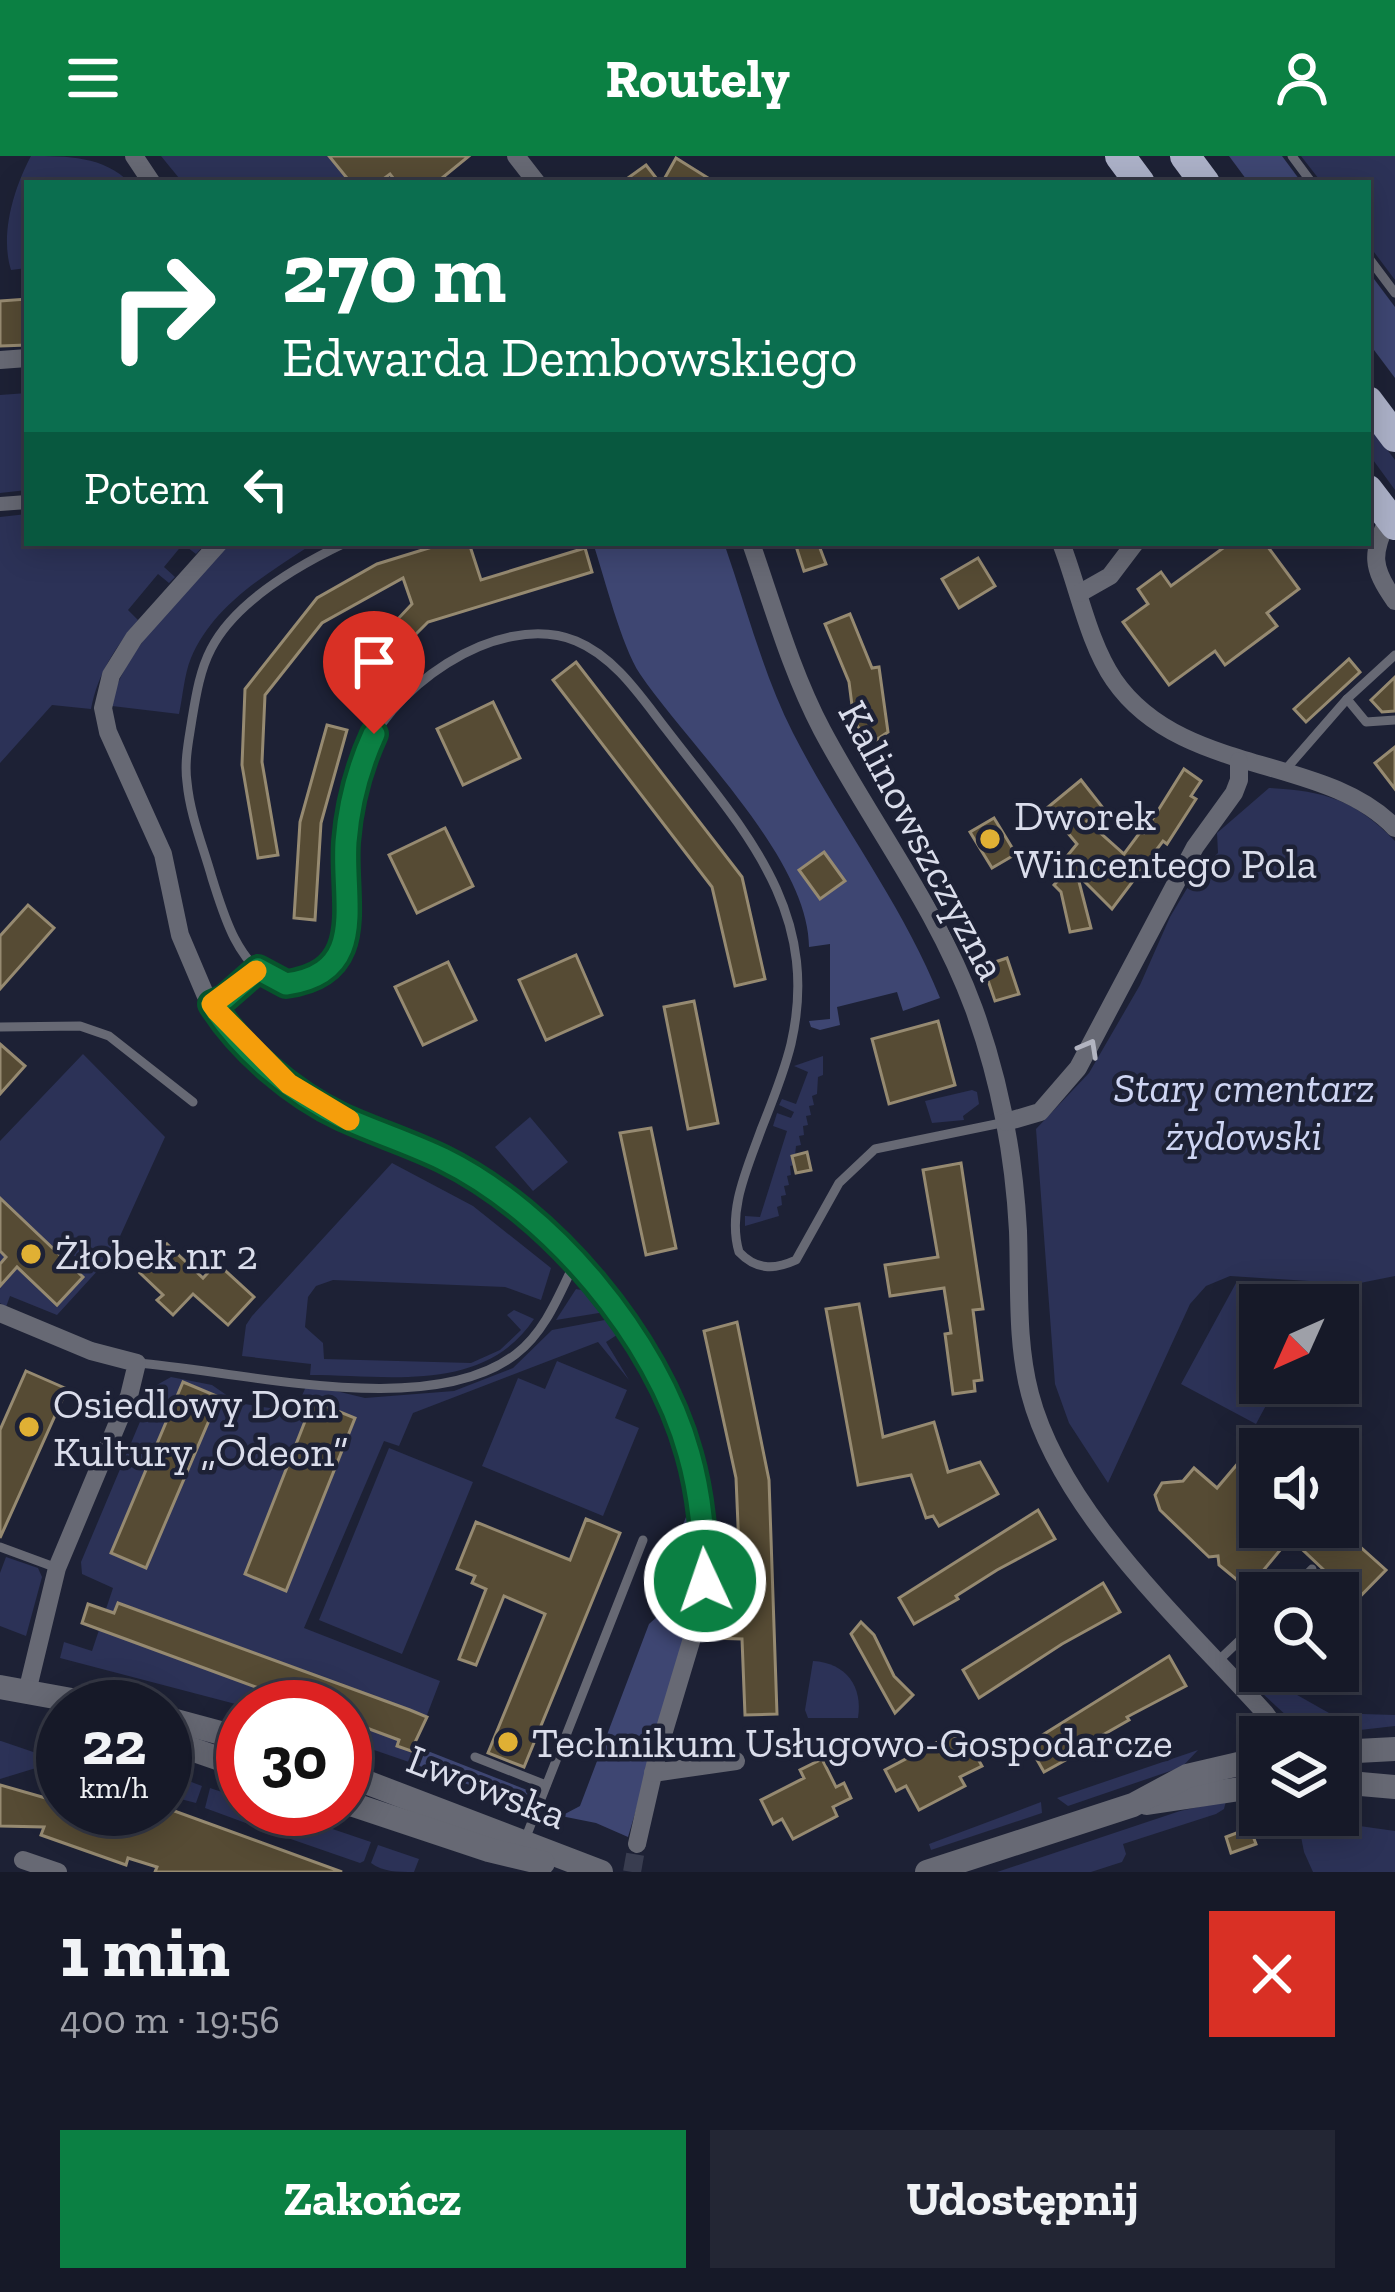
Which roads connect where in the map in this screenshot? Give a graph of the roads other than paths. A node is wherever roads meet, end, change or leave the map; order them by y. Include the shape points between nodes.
1 (545, 156) edge
2 (527, 170) edge
3 (1371, 261) edge
4 (1395, 292) edge
5 (1371, 404) edge
6 (1395, 437) edge
7 (1371, 494) edge
8 (1392, 521) edge
9 (216, 546) edge
10 (340, 546) edge
11 (752, 546) edge
12 (1061, 546) edge
13 (1133, 546) edge
14 (1080, 593) junction
15 (1395, 601) edge
16 (1395, 655) edge
17 (1347, 699) junction
18 (1395, 720) edge
19 (1239, 761) junction
20 (1282, 773) junction
21 (1395, 828) edge
22 (258, 969) junction
23 (212, 1004) junction
24 (0, 1027) edge
25 (193, 1102) dead end
26 (1006, 1122) junction
27 (575, 1262) junction
28 (0, 1313) edge
29 (137, 1363) junction
30 (643, 1540) dead end
31 (0, 1547) edge
32 (57, 1568) junction
33 (1312, 1569) dead end
34 (1309, 1572) edge
35 (1239, 1641) edge
36 (1218, 1661) junction
37 (0, 1687) edge
38 (27, 1692) junction
39 (36, 1694) edge
40 (36, 1696) edge
41 (1264, 1716) edge
42 (1395, 1749) edge
43 (1359, 1751) edge
44 (475, 1757) dead end
45 (736, 1761) dead end
46 (1239, 1764) edge
47 (653, 1773) junction
48 (372, 1784) edge
49 (1359, 1784) edge
50 (546, 1785) junction
51 (1395, 1787) edge
52 (1239, 1789) edge
53 (1132, 1805) junction
54 (372, 1811) edge
55 (524, 1842) junction
56 (637, 1844) tunnel mouth
57 (23, 1860) dead end
58 (58, 1872) edge
59 (589, 1872) edge
60 (601, 1872) edge
61 (927, 1872) edge

1 - 2 street
3 - 4 lane
5 - 6 main road
7 - 8 main road
8 - 15 street via 1375,546 1375,564
9 - 23 street via 127,648 103,708
10 - 22 lane via 233,619 199,682 187,753 191,808 233,935
11 - 26 street, Kalinowszczyzna via 811,709 951,953
12 - 14 street
13 - 14 street via 1110,576
14 - 19 street via 1104,661 1131,701
16 - 17 lane
17 - 18 lane via 1366,722
17 - 20 lane
19 - 20 street
26 -> 19 street via 1040,1112 1078,1068 1195,847 1234,793
20 - 21 street via 1338,790
22 - 23 lane
22 - 26 lane via 286,984 301,982 320,976 344,944 351,805 361,762 392,713 430,674 476,648 506,638 560,637 622,674 751,840 789,916 798,958 795,1025 744,1177 733,1223 739,1252 763,1268 796,1261 838,1183 875,1149
23 - 27 street via 302,1094 475,1176
24 - 25 lane via 80,1026 109,1036
26 - 36 street, Kalinowszczyzna via 1020,1331 1038,1420 1081,1504
27 - 29 lane via 527,1344 498,1366 451,1382 370,1388
27 - 47 street via 611,1303 669,1401 699,1498 705,1595
28 - 29 street
29 - 32 street
30 - 50 lane
31 - 32 lane
32 - 38 street
33 - 34 lane
35 - 36 lane
36 - 41 street, Kalinowszczyzna
37 - 38 street
38 - 39 street
38 - 40 street
42 - 43 street
44 - 50 lane
45 - 47 street
46 - 53 street via 1188,1776
47 - 56 street
48 - 55 street, Lwowska
49 - 51 street
50 - 55 lane
52 - 53 street
53 - 61 street
54 - 59 street, Lwowska
55 - 60 street, Lwowska
57 - 58 street

